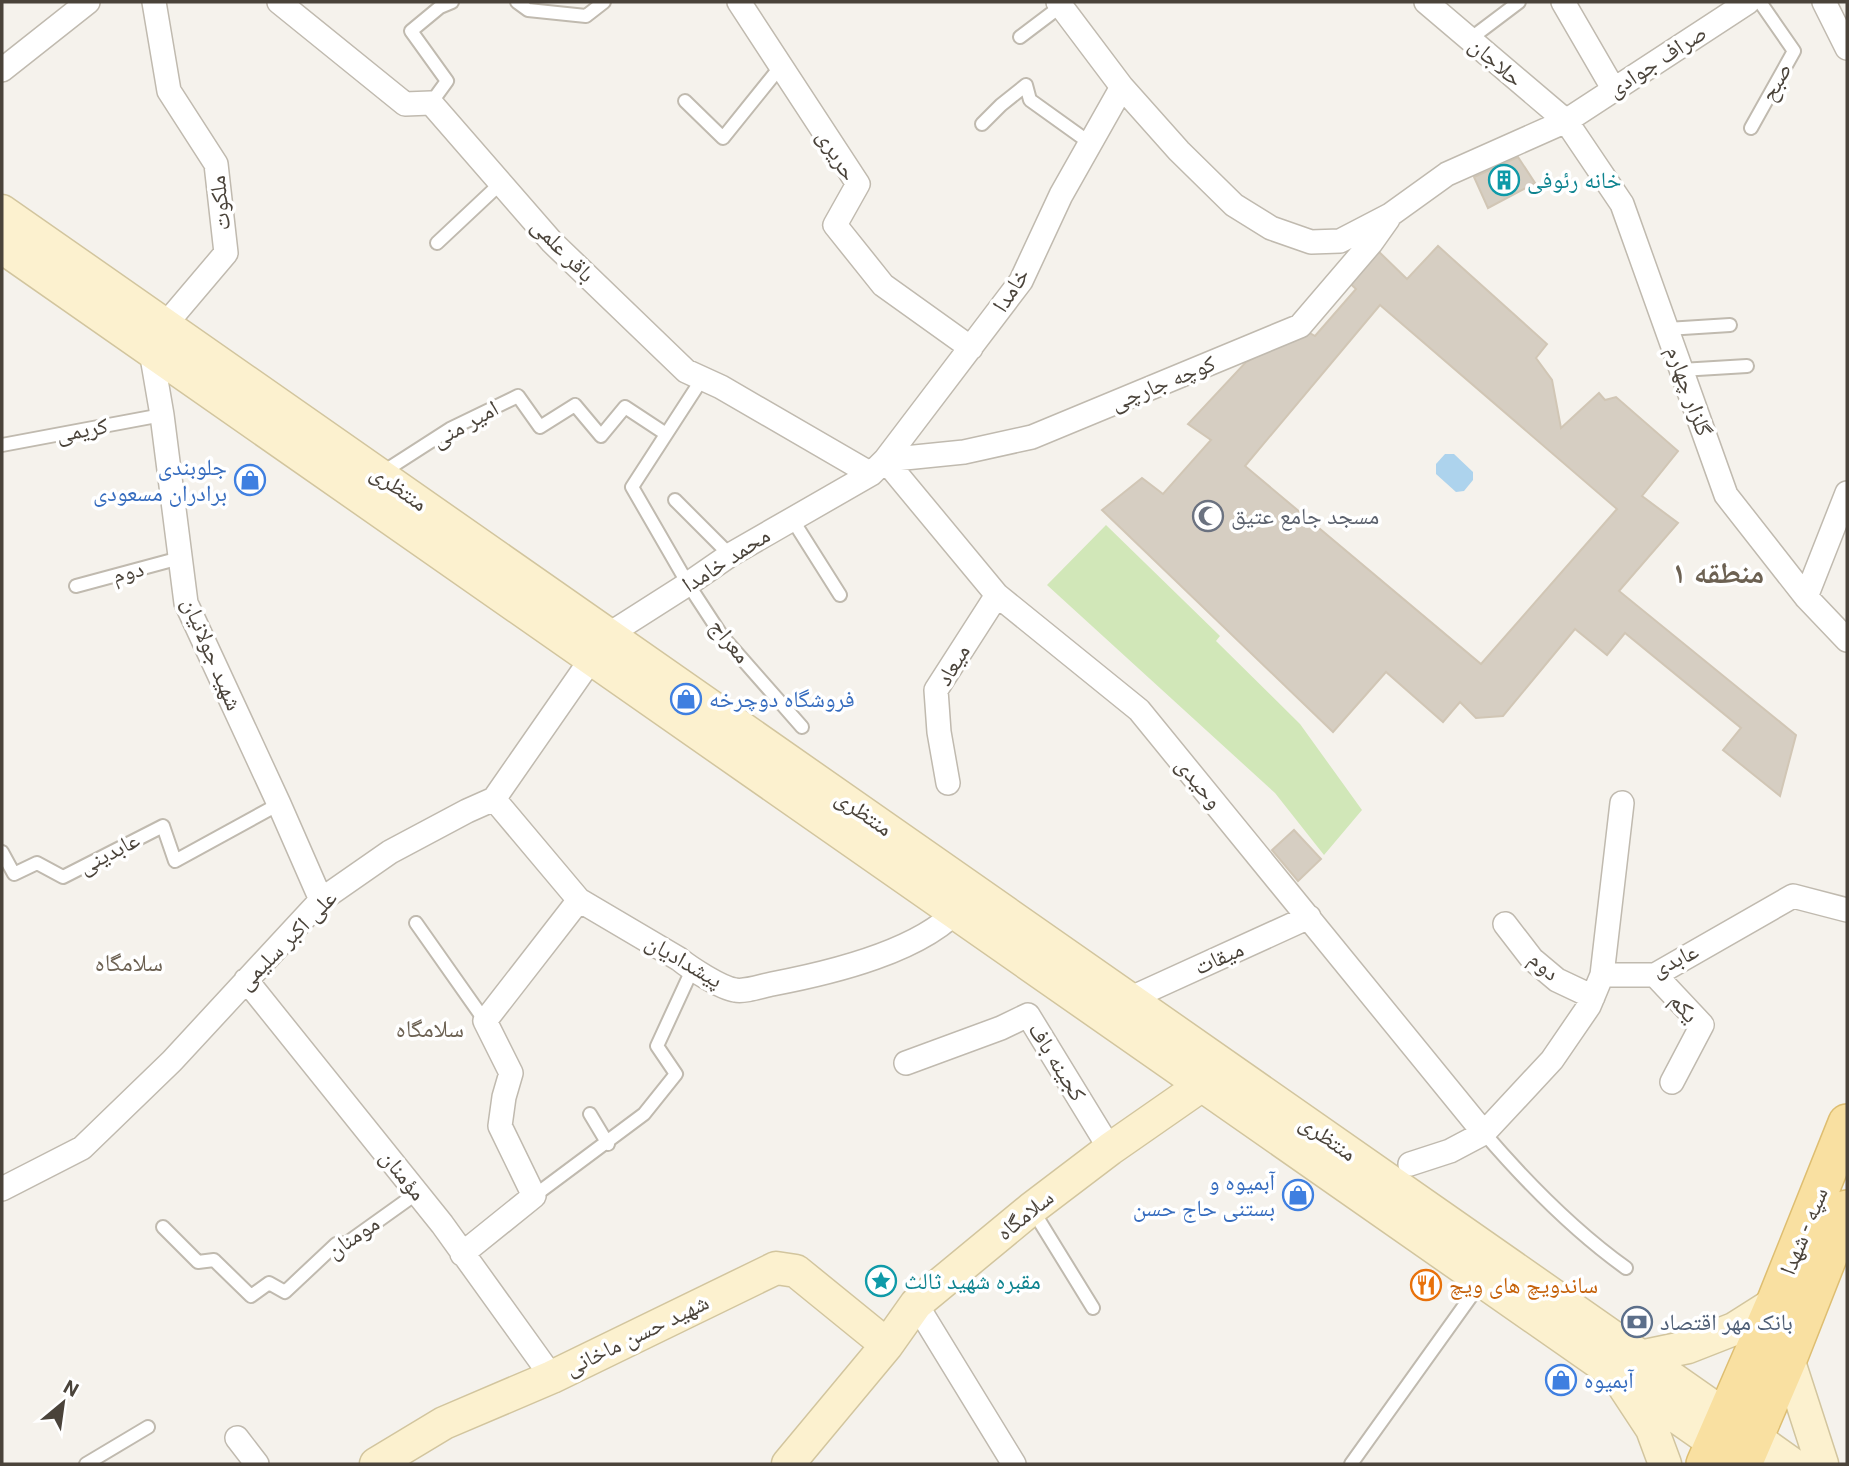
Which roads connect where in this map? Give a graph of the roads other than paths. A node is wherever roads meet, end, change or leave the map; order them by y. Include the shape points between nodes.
1 (88, 2) edge
2 (154, 2) edge
3 (279, 2) edge
4 (517, 2) edge
5 (604, 2) edge
6 (739, 2) edge
7 (1426, 2) edge
8 (1520, 2) edge
9 (1563, 2) edge
10 (1748, 2) edge
11 (1760, 2) edge
12 (1824, 2) edge
13 (1062, 3) edge
14 (444, 4) edge
15 (1020, 37) dead end
16 (1470, 39) junction
17 (1847, 48) edge
18 (781, 66) junction
19 (2, 69) edge
20 (1122, 87) junction
21 (1614, 90) junction
22 (685, 101) dead end
23 (431, 103) junction
24 (1566, 121) junction
25 (982, 124) dead end
26 (1751, 128) dead end
27 (1090, 143) junction
28 (502, 182) junction
29 (2, 211) edge
30 (1390, 215) junction
31 (437, 243) dead end
32 (2, 247) edge
33 (1730, 325) dead end
34 (1667, 329) junction
35 (158, 338) junction
36 (971, 348) junction
37 (1747, 366) dead end
38 (1681, 370) junction
39 (702, 379) junction
40 (162, 415) junction
41 (666, 434) junction
42 (2, 444) edge
43 (878, 467) junction
44 (379, 474) junction
45 (1847, 493) edge
46 (675, 500) dead end
47 (792, 519) junction
48 (730, 555) junction
49 (180, 558) junction
50 (688, 584) junction
51 (76, 586) dead end
52 (840, 595) dead end
53 (997, 595) junction
54 (1806, 597) junction
55 (1847, 640) edge
56 (600, 647) junction
57 (802, 727) dead end
58 (948, 783) dead end
59 (494, 799) junction
60 (1622, 803) dead end
61 (279, 804) junction
62 (2, 852) edge
63 (321, 900) junction
64 (579, 900) junction
65 (964, 902) junction
66 (1847, 910) edge
67 (1309, 917) junction
68 (416, 923) dead end
69 (1505, 924) dead end
70 (692, 970) junction
71 (1602, 975) junction
72 (1655, 975) junction
73 (246, 980) junction
74 (1593, 997) junction
75 (1129, 999) junction
76 (485, 1021) junction
77 (906, 1063) dead end
78 (1672, 1082) dead end
79 (1202, 1085) junction
80 (590, 1114) dead end
81 (1847, 1123) edge
82 (1484, 1133) junction
83 (608, 1144) junction
84 (1110, 1149) junction
85 (1410, 1164) dead end
86 (2, 1189) edge
87 (418, 1193) junction
88 (534, 1196) junction
89 (1031, 1209) junction
90 (1847, 1209) edge
91 (163, 1227) dead end
92 (462, 1254) junction
93 (1626, 1268) dead end
94 (1482, 1281) junction
95 (1775, 1303) junction
96 (916, 1304) junction
97 (1093, 1308) dead end
98 (887, 1345) junction
99 (1640, 1356) junction
100 (1788, 1359) junction
101 (1611, 1370) junction
102 (552, 1377) junction
103 (148, 1427) dead end
104 (237, 1438) dead end
105 (1733, 1450) edge
106 (793, 1462) edge
107 (86, 1464) edge
108 (257, 1464) edge
109 (376, 1464) edge
110 (1014, 1464) edge
111 (1351, 1464) edge
112 (1665, 1464) edge
113 (1792, 1464) edge
114 (1822, 1464) edge

1 - 19 street
2 - 35 street, ملکوت via 169,91 216,164 226,253
3 - 23 street via 405,104
4 - 5 lane via 528,10 586,16
6 - 18 street, حریری
7 - 16 street, حلاجان
8 - 16 lane
9 - 21 street
10 - 21 street, صراف جوادی
11 - 26 lane, صبح via 1794,51
12 - 17 street
13 - 15 lane
13 - 20 street
14 - 23 lane via 411,31 447,81
16 - 24 street, حلاجان
18 - 22 lane via 723,138
18 - 36 street, حریری via 858,184 835,225 883,285
20 - 27 street, خامدا
20 - 30 street via 1234,205 1271,228 1311,242 1340,241
21 - 24 street, صراف جوادی
23 - 28 street, باقر علمی
24 - 30 street, صراف جوادی via 1447,174
24 - 34 street, گلزار چهارم via 1622,204
25 - 27 lane via 1026,85 1030,100
27 - 36 street, خامدا via 1060,195 1021,281
28 - 31 lane
28 - 39 street, باقر علمی via 552,242 686,372
29 - 35 main road, منتظری
30 - 43 street, کوچه جارچی via 1300,326 1032,437
32 - 35 main road, منتظری
33 - 34 lane
34 - 38 street, گلزار چهارم
35 - 40 street, شهید جولانیان
35 - 44 main road, منتظری
35 - 56 main road, منتظری
36 - 43 street, خامدا
37 - 38 lane
38 - 54 street, گلزار چهارم via 1726,495
39 - 41 lane
39 - 43 street, باقر علمی
40 - 42 lane, کریمی
40 - 49 street, شهید جولانیان
41 - 44 lane, امیر منی via 625,407 601,436 575,405 540,427 518,396 450,429
41 - 50 lane via 632,487
43 - 47 street, محمد خامدا
43 - 53 street, وحیدی
44 - 56 main road, منتظری
45 - 54 street
46 - 48 lane
47 - 48 street, محمد خامدا
47 - 52 lane
48 - 50 street, محمد خامدا
49 - 51 lane, دوم
49 - 61 street, شهید جولانیان via 186,603
50 - 56 street, محمد خامدا
50 - 57 lane, معراج via 722,636
53 - 58 street, میعاد via 936,690
53 - 67 street, وحیدی via 1139,710
54 - 55 street, گلزار چهارم
56 - 59 street
56 - 65 main road, منتظری
59 - 63 street, علی اکبر سلیمی via 390,852
59 - 64 street, پیشدادیان
60 - 71 street
61 - 62 lane, عابدینی via 175,861 163,826 63,877 37,863 14,874
61 - 63 street, شهید جولانیان
63 - 73 street, علی اکبر سلیمی
64 - 70 street, پیشدادیان
64 - 76 street
65 - 70 street, پیشدادیان via 913,942 827,973 736,990
65 - 75 main road, منتظری
65 - 79 main road, منتظری
66 - 72 street, عابدی via 1793,896
67 - 75 street, میقات
67 - 82 street, وحیدی
68 - 76 lane
69 - 74 street, دوم via 1532,959 1557,980
70 - 83 lane via 657,1046 676,1074 644,1114
71 - 72 street, عابدی
71 - 74 street
72 - 78 street, یکم via 1702,1026
73 - 86 street, علی اکبر سلیمی via 172,1061 82,1148
73 - 87 street, مؤمنان
74 - 82 street via 1552,1060
75 - 99 main road, منتظری
76 - 88 street via 512,1073 500,1126
77 - 84 street, کجینه باف via 1028,1015
79 - 84 main road, سلامگاه
79 - 94 main road, منتظری
80 - 83 lane
81 - 95 main road, سپه - شهدا
82 - 85 street
82 - 93 lane via 1555,1209
83 - 88 lane
84 - 89 main road, سلامگاه
87 - 91 lane, مومنان via 347,1243 336,1244 285,1292 269,1283 251,1296 214,1260 198,1262
87 - 92 street, مؤمنان
88 - 92 street
89 - 96 main road, سلامگاه
89 - 97 lane
90 - 100 main road, سپه - شهدا
92 - 102 street, مؤمنان
94 - 101 main road, منتظری
94 - 111 lane
95 - 99 main road via 1734,1329 1688,1347
95 - 105 main road, سپه - شهدا
96 - 98 main road, سلامگاه
96 - 110 street
98 - 102 main road, شهید حسن ماخانی via 796,1271 776,1268
98 - 106 main road, سلامگاه
99 - 105 main road, منتظری
100 - 105 main road, سپه - شهدا
100 - 114 main road
101 - 105 main road, منتظری
101 - 112 main road via 1651,1429
102 - 109 main road, شهید حسن ماخانی via 443,1423
103 - 107 lane
104 - 108 street
105 - 113 main road

